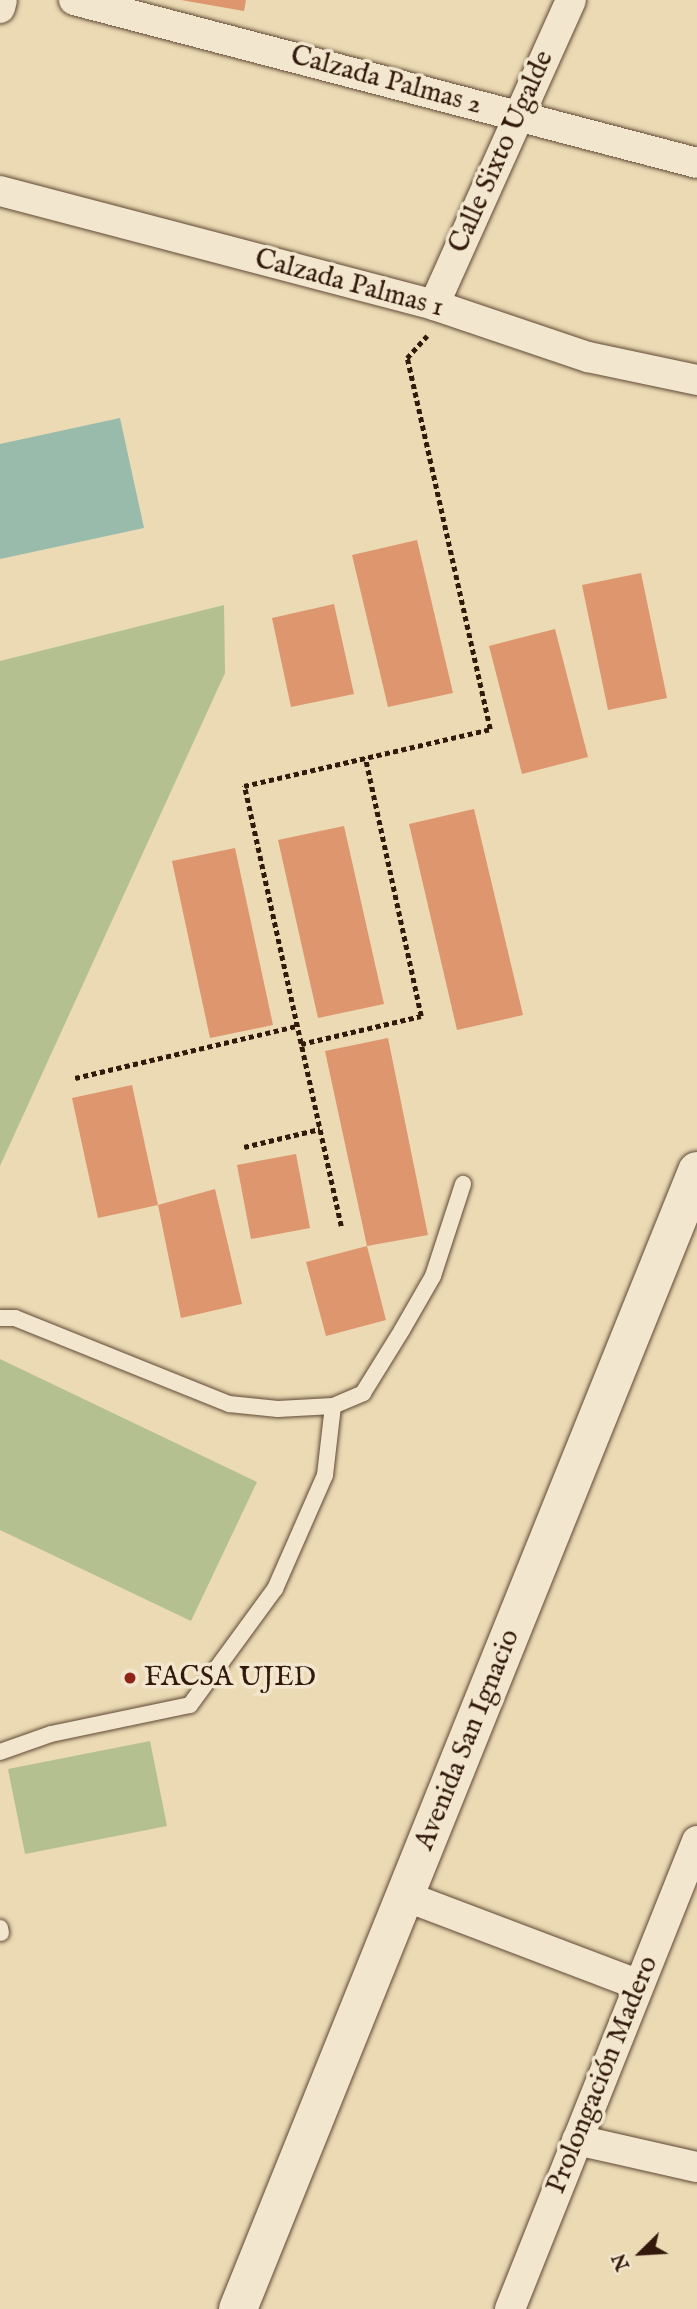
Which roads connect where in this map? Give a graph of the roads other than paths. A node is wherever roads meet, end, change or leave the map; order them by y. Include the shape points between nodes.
1 (2, 0) edge
2 (74, 0) edge
3 (571, 0) edge
4 (0, 8) edge
5 (519, 116) junction
6 (697, 163) edge
7 (0, 191) edge
8 (434, 305) junction
9 (697, 380) edge
10 (697, 1171) edge
11 (463, 1184) dead end
12 (0, 1318) edge
13 (333, 1406) junction
14 (0, 1752) edge
15 (697, 1841) edge
16 (405, 1896) junction
17 (639, 1985) junction
18 (578, 2140) junction
19 (697, 2167) edge
20 (238, 2309) edge
21 (510, 2309) edge

1 - 4 street
2 - 5 street, Calzada Palmas 2
3 - 5 street, Calle Sixto Ugalde
5 - 6 street, Calzada Palmas 2
5 - 8 street, Calle Sixto Ugalde
7 - 8 street, Calzada Palmas 1
8 - 9 street, Calzada Palmas 1 via 588,356
10 - 16 street, Avenida San Ignacio
11 - 13 lane via 433,1276 402,1330 363,1393
12 - 13 lane via 15,1318 229,1405 278,1409
13 - 14 lane via 325,1475 275,1589 190,1705 51,1734
15 - 17 street, Prolongación Madero
16 - 17 street
16 - 20 street, Avenida San Ignacio
17 - 18 street, Prolongación Madero
18 - 19 street
18 - 21 street, Prolongación Madero

